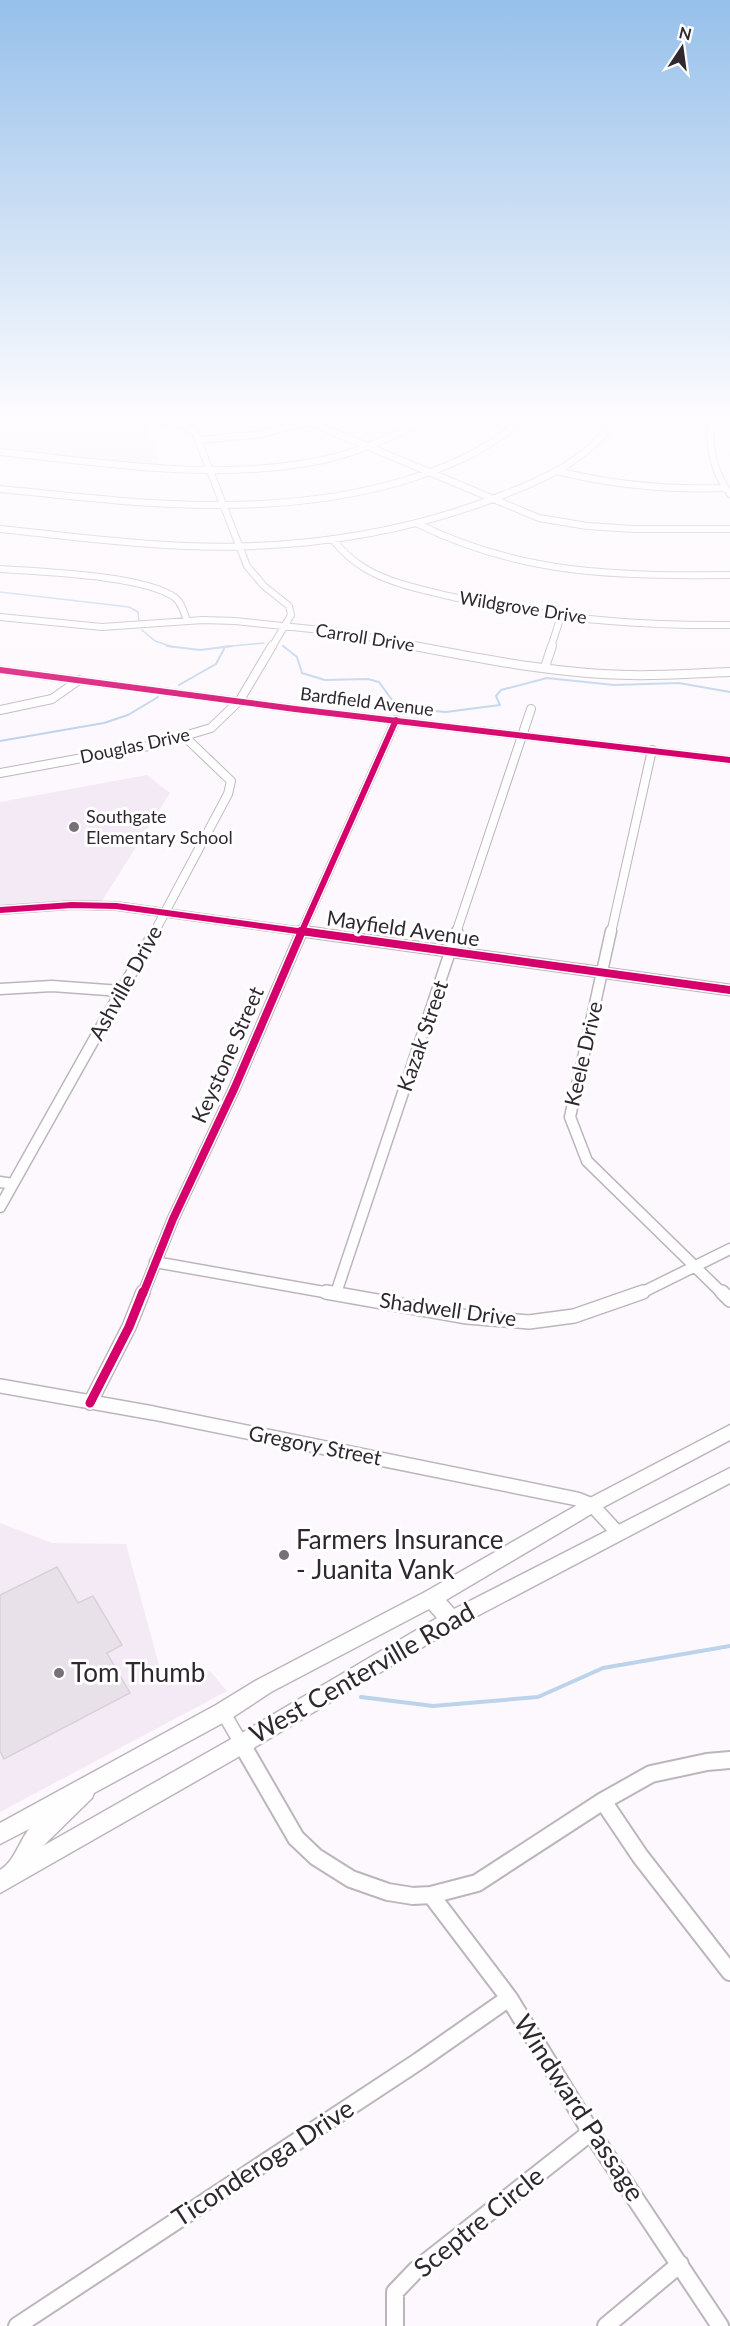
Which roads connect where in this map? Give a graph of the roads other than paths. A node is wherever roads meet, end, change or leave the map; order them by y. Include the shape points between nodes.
1 (6, 530) edge
2 (233, 530) edge
3 (386, 530) edge
4 (429, 530) edge
5 (653, 530) edge
6 (692, 530) edge
7 (332, 539) junction
8 (239, 546) junction
9 (0, 569) edge
10 (730, 575) edge
11 (561, 616) junction
12 (0, 617) edge
13 (187, 621) junction
14 (730, 625) edge
15 (284, 626) junction
16 (545, 667) junction
17 (0, 670) edge
18 (730, 672) edge
19 (79, 680) junction
20 (240, 700) junction
21 (531, 709) dead end
22 (0, 710) edge
23 (396, 720) junction
24 (523, 735) junction
25 (185, 737) junction
26 (651, 750) junction
27 (730, 760) edge
28 (0, 773) edge
29 (0, 910) edge
30 (165, 913) junction
31 (302, 932) junction
32 (451, 953) junction
33 (602, 974) junction
34 (0, 989) edge
35 (730, 990) edge
36 (121, 991) junction
37 (0, 1182) edge
38 (13, 1184) junction
39 (0, 1207) edge
40 (730, 1249) edge
41 (154, 1262) junction
42 (695, 1267) junction
43 (336, 1293) junction
44 (730, 1300) edge
45 (0, 1386) edge
46 (90, 1403) junction
47 (730, 1432) edge
48 (730, 1475) edge
49 (592, 1505) junction
50 (617, 1532) junction
51 (432, 1598) junction
52 (451, 1620) junction
53 (223, 1712) junction
54 (240, 1745) junction
55 (730, 1760) edge
56 (93, 1782) junction
57 (603, 1801) junction
58 (1, 1838) edge
59 (8, 1877) edge
60 (431, 1895) junction
61 (730, 1972) edge
62 (508, 1998) junction
63 (591, 2132) junction
64 (680, 2264) junction
65 (17, 2326) edge
66 (395, 2326) edge
67 (606, 2326) edge
68 (720, 2326) edge

1 - 8 street via 162,544
2 - 8 street
3 - 7 street
4 - 10 street via 483,553 548,566 662,575
5 - 6 street
7 - 8 street
7 - 11 street, Wildgrove Drive via 360,566 414,588 482,605
8 - 15 street via 247,566 289,606 291,615
9 - 13 street via 158,588 182,605
11 - 14 street, Wildgrove Drive
11 - 16 street
12 - 13 street, Carroll Drive via 102,627
13 - 15 street, Carroll Drive
15 - 16 street, Carroll Drive via 369,636
15 - 20 street, Douglas Drive
16 - 18 street, Carroll Drive via 628,675
17 - 19 main road, Bardfield Avenue
19 - 20 main road, Bardfield Avenue
19 - 22 street via 54,700
20 - 23 main road, Bardfield Avenue
20 - 25 street, Douglas Drive via 212,728
21 - 24 street, Kazak Street
23 - 24 main road, Bardfield Avenue
23 - 31 street, Keystone Street
24 - 26 main road, Bardfield Avenue
24 - 32 street, Kazak Street
25 - 28 street, Douglas Drive
25 - 30 street, Ashville Drive via 231,781 218,816
26 - 27 main road, Bardfield Avenue
26 - 33 street, Keele Drive
29 - 30 street, Mayfield Avenue via 72,905
30 - 31 street, Mayfield Avenue
30 - 36 street, Ashville Drive
31 - 32 street, Mayfield Avenue
31 - 41 street, Keystone Street
32 - 33 street, Mayfield Avenue
32 - 43 street, Kazak Street
33 - 35 street, Mayfield Avenue
33 - 42 street, Keele Drive via 570,1117 587,1161
34 - 36 street via 52,986
36 - 38 street, Ashville Drive
37 - 38 street
38 - 39 street, Ashville Drive
40 - 42 street, Shadwell Drive
41 - 43 street, Shadwell Drive
41 - 46 street, Keystone Street via 129,1327
42 - 43 street, Shadwell Drive via 594,1311 549,1320 517,1322 466,1317
42 - 44 street, Keele Drive
45 - 46 street, Gregory Street
46 - 49 street, Gregory Street via 431,1468
47 - 49 main road, West Centerville Road
48 - 50 main road, West Centerville Road
49 - 50 street, Gregory Street
49 - 51 main road, West Centerville Road
50 - 52 main road, West Centerville Road
51 - 52 main road
51 - 53 main road, West Centerville Road via 264,1686
52 - 54 main road, West Centerville Road
53 - 54 street
53 - 56 main road, West Centerville Road
54 - 59 main road, West Centerville Road
54 - 60 street via 296,1838 316,1857 351,1879 388,1892
55 - 57 street via 651,1774
56 - 58 main road, West Centerville Road
56 - 59 main road via 69,1809 34,1837
57 - 60 street via 477,1883
57 - 61 street via 640,1856
60 - 62 street, Windward Passage
62 - 63 street, Windward Passage
62 - 65 street, Ticonderoga Drive
63 - 64 street, Windward Passage
63 - 66 street, Sceptre Circle via 416,2270 395,2292
64 - 67 street
64 - 68 street, Windward Passage

